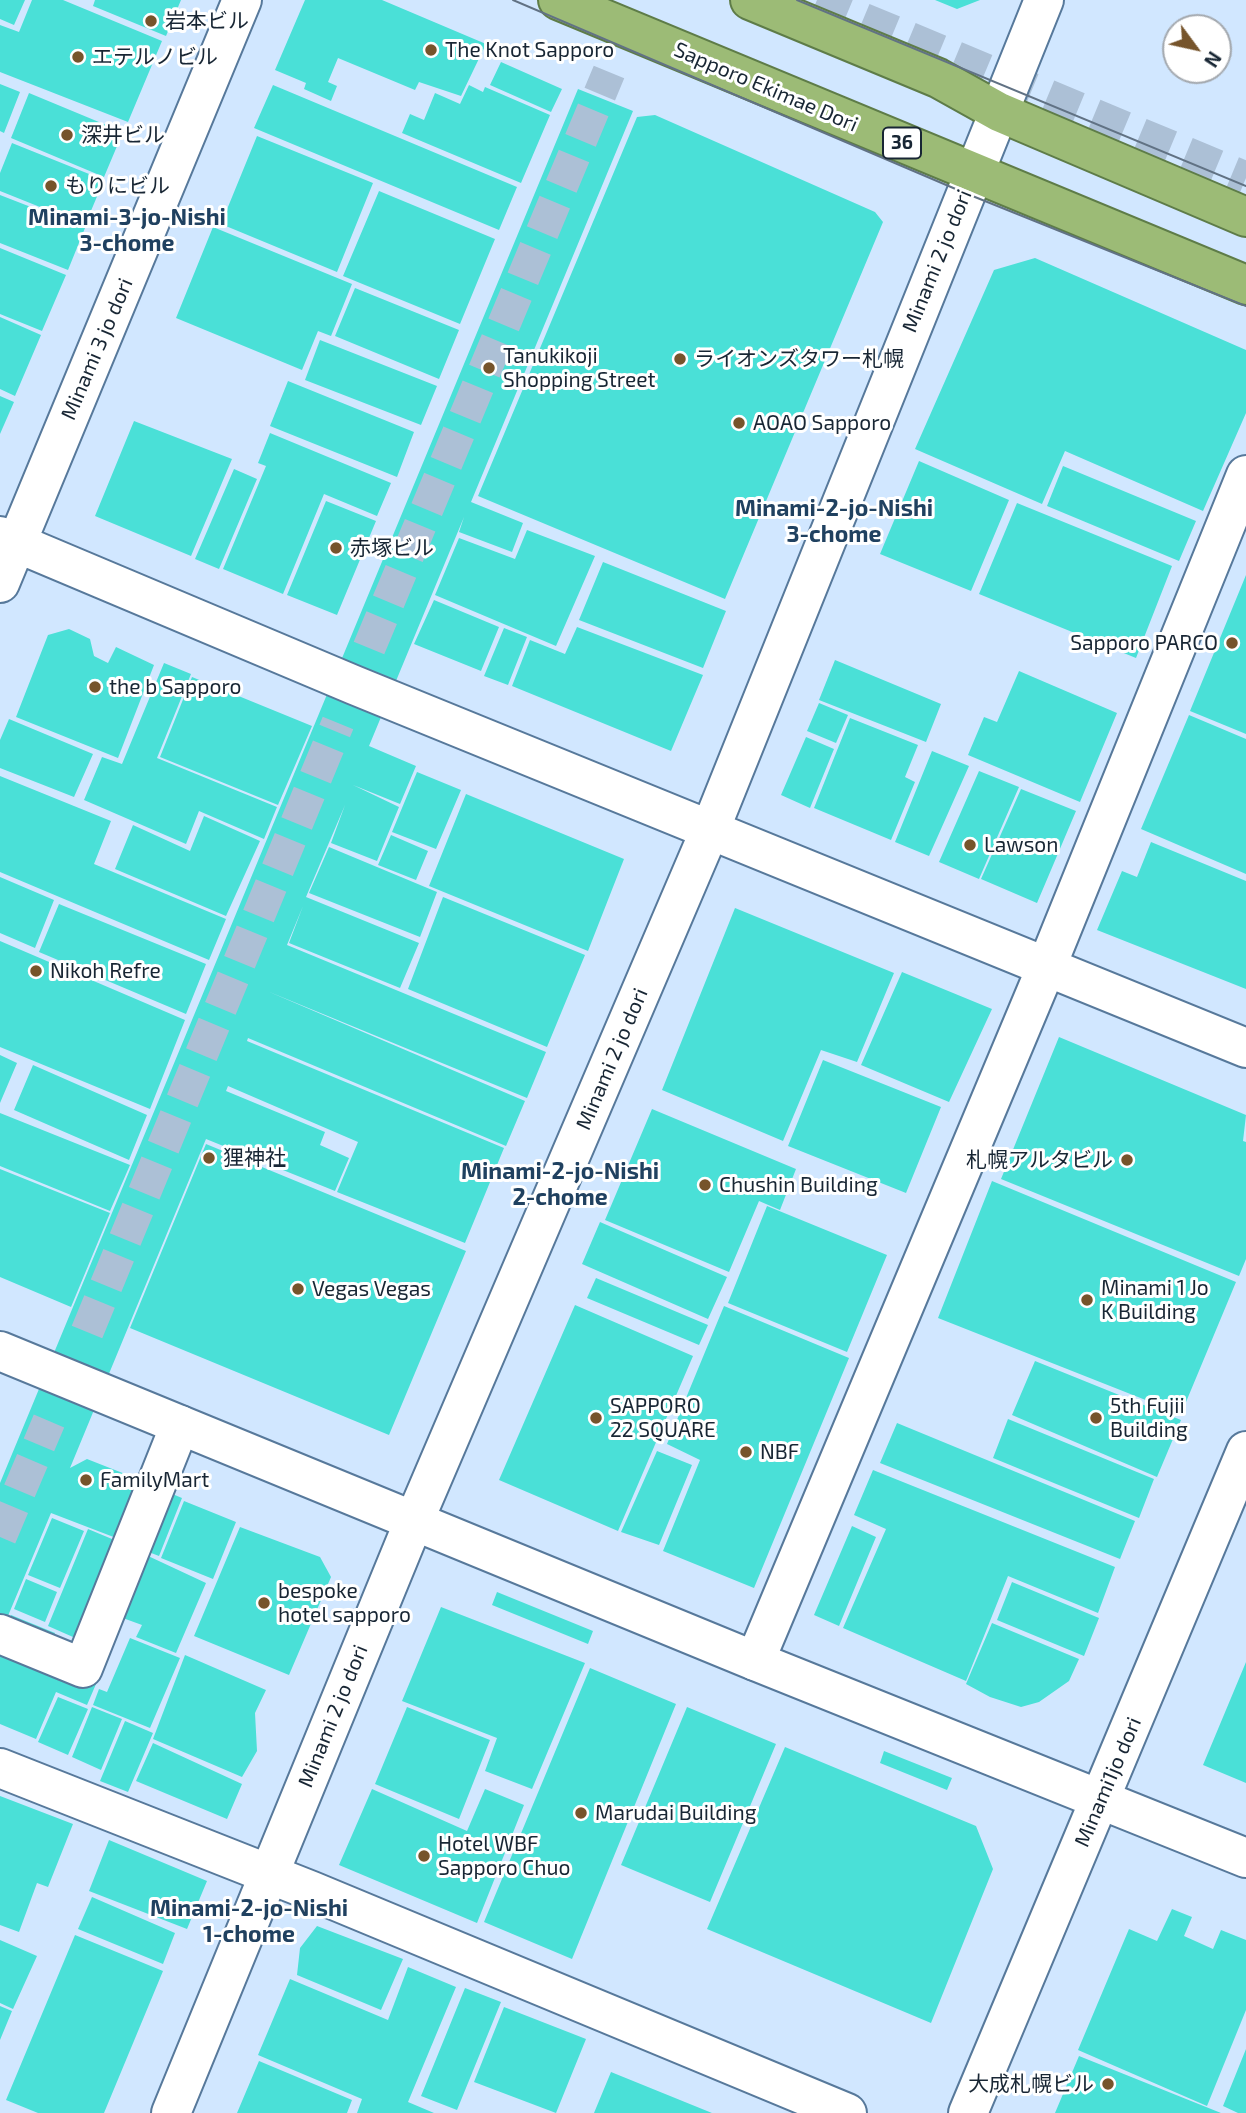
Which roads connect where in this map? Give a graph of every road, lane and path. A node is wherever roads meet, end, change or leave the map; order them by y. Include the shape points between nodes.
1 (242, 0) edge
2 (558, 0) edge
3 (750, 0) edge
4 (1044, 0) edge
5 (999, 112) junction
6 (974, 173) junction
7 (1246, 217) edge
8 (1246, 285) edge
9 (1246, 475) edge
10 (8, 539) edge
11 (0, 583) edge
12 (710, 830) junction
13 (1046, 968) junction
14 (1246, 1048) edge
15 (0, 1351) edge
16 (180, 1425) junction
17 (1246, 1451) edge
18 (414, 1521) junction
19 (0, 1634) edge
20 (755, 1661) junction
21 (0, 1768) edge
22 (1101, 1798) junction
23 (1246, 1858) edge
24 (268, 1875) junction
25 (171, 2113) edge
26 (847, 2113) edge
27 (968, 2113) edge

1 - 10 street, Minami 3 jo dori
2 - 6 highway, Sapporo Ekimae Dori / 36
3 - 5 highway via 938,78
4 - 5 street, Minami 2 jo dori
5 - 6 street, Minami 2 jo dori
5 - 7 highway
6 - 8 highway, Sapporo Ekimae Dori / 36
6 - 12 street, Minami 2 jo dori
9 - 13 street
10 - 11 street, Minami 3 jo dori
10 - 12 street
12 - 13 street
12 - 18 street, Minami 2 jo dori
13 - 14 street
13 - 20 street
15 - 16 street
16 - 18 street
16 - 19 street via 83,1668
17 - 22 street, Minami1jo dori
18 - 20 street
18 - 24 street, Minami 2 jo dori
20 - 22 street
21 - 24 street
22 - 23 street
22 - 27 street, Minami1jo dori
24 - 25 street, Minami 2 jo dori
24 - 26 street

